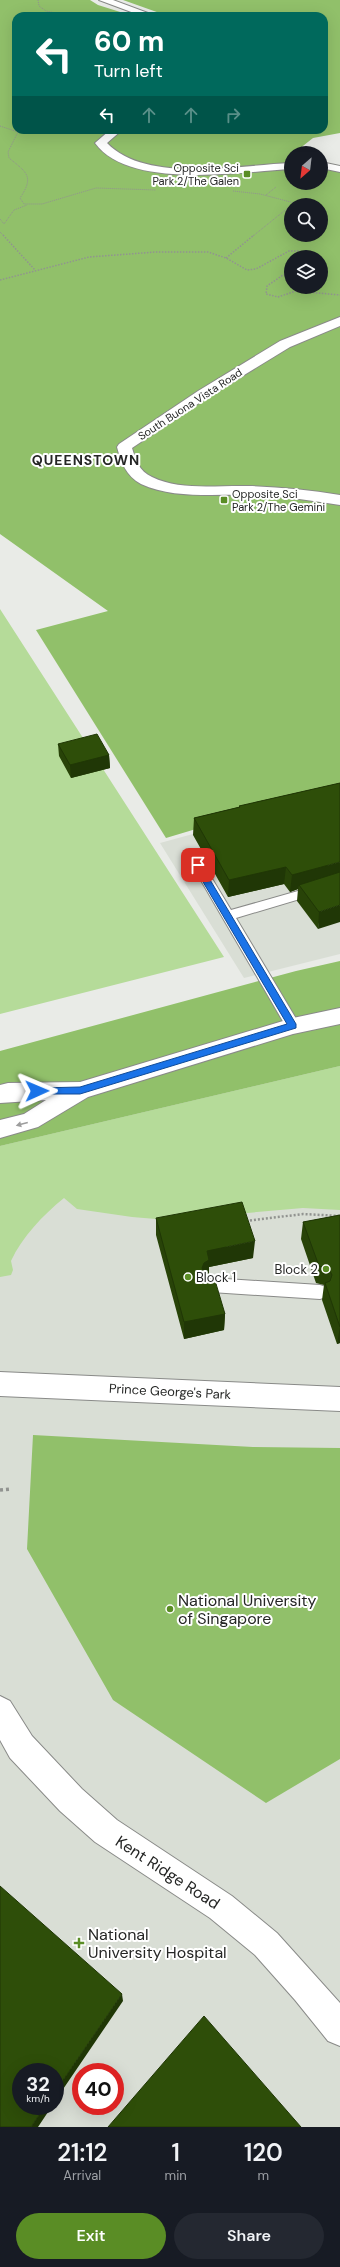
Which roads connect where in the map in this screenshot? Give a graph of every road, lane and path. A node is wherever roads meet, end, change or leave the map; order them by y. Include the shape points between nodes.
1 (38, 0) edge
2 (104, 0) edge
3 (51, 12) edge
4 (139, 12) edge
5 (0, 126) edge
6 (12, 129) edge
7 (17, 134) edge
8 (112, 134) edge
9 (284, 166) edge
10 (328, 166) edge
11 (340, 169) edge
12 (160, 190) dead end
13 (230, 191) dead end
14 (284, 200) edge
15 (28, 205) junction
16 (284, 211) edge
17 (0, 219) edge
18 (0, 232) edge
19 (284, 253) edge
20 (226, 258) junction
21 (35, 270) junction
22 (284, 275) edge
23 (0, 280) edge
24 (288, 294) edge
25 (322, 294) edge
26 (340, 296) edge
27 (340, 321) edge
28 (340, 500) edge
29 (198, 865) dead end
30 (340, 883) edge
31 (228, 916) junction
32 (340, 1016) edge
33 (293, 1026) junction
34 (80, 1091) junction
35 (0, 1094) edge
36 (0, 1130) edge
37 (340, 1216) edge
38 (246, 1221) edge
39 (211, 1285) edge
40 (320, 1292) dead end
41 (0, 1384) edge
42 (340, 1399) edge
43 (11, 1488) dead end
44 (0, 1490) edge
45 (0, 1711) edge
46 (340, 2029) edge

1 - 3 path via 39,6
2 - 4 street
5 - 6 path
7 - 15 path via 8,152 9,158 22,166 28,176 28,186 20,200
8 - 9 street via 100,143 114,156 141,166 186,172
10 - 11 street
12 - 15 path via 96,188 42,204
13 - 14 path via 260,194
15 - 17 path via 14,210 4,224
16 - 20 path
18 - 21 path
19 - 20 path via 250,270 241,268
20 - 21 path via 196,250 156,252 89,257
21 - 23 path
22 - 24 path via 267,286 266,294 274,298
25 - 26 path
27 - 28 street, South Buona Vista Road via 285,344 203,394 124,447 137,474 152,483 190,489 313,495
29 - 31 lane
30 - 31 lane
31 - 33 lane
32 - 33 street
33 - 34 street
34 - 35 street
34 -> 36 street via 30,1121
37 - 38 path via 303,1214
39 - 40 lane
41 - 42 street, Prince George's Park
43 - 44 path
45 - 46 street, Kent Ridge Road via 21,1747 71,1800 106,1831 227,1911 266,1944 307,1988

